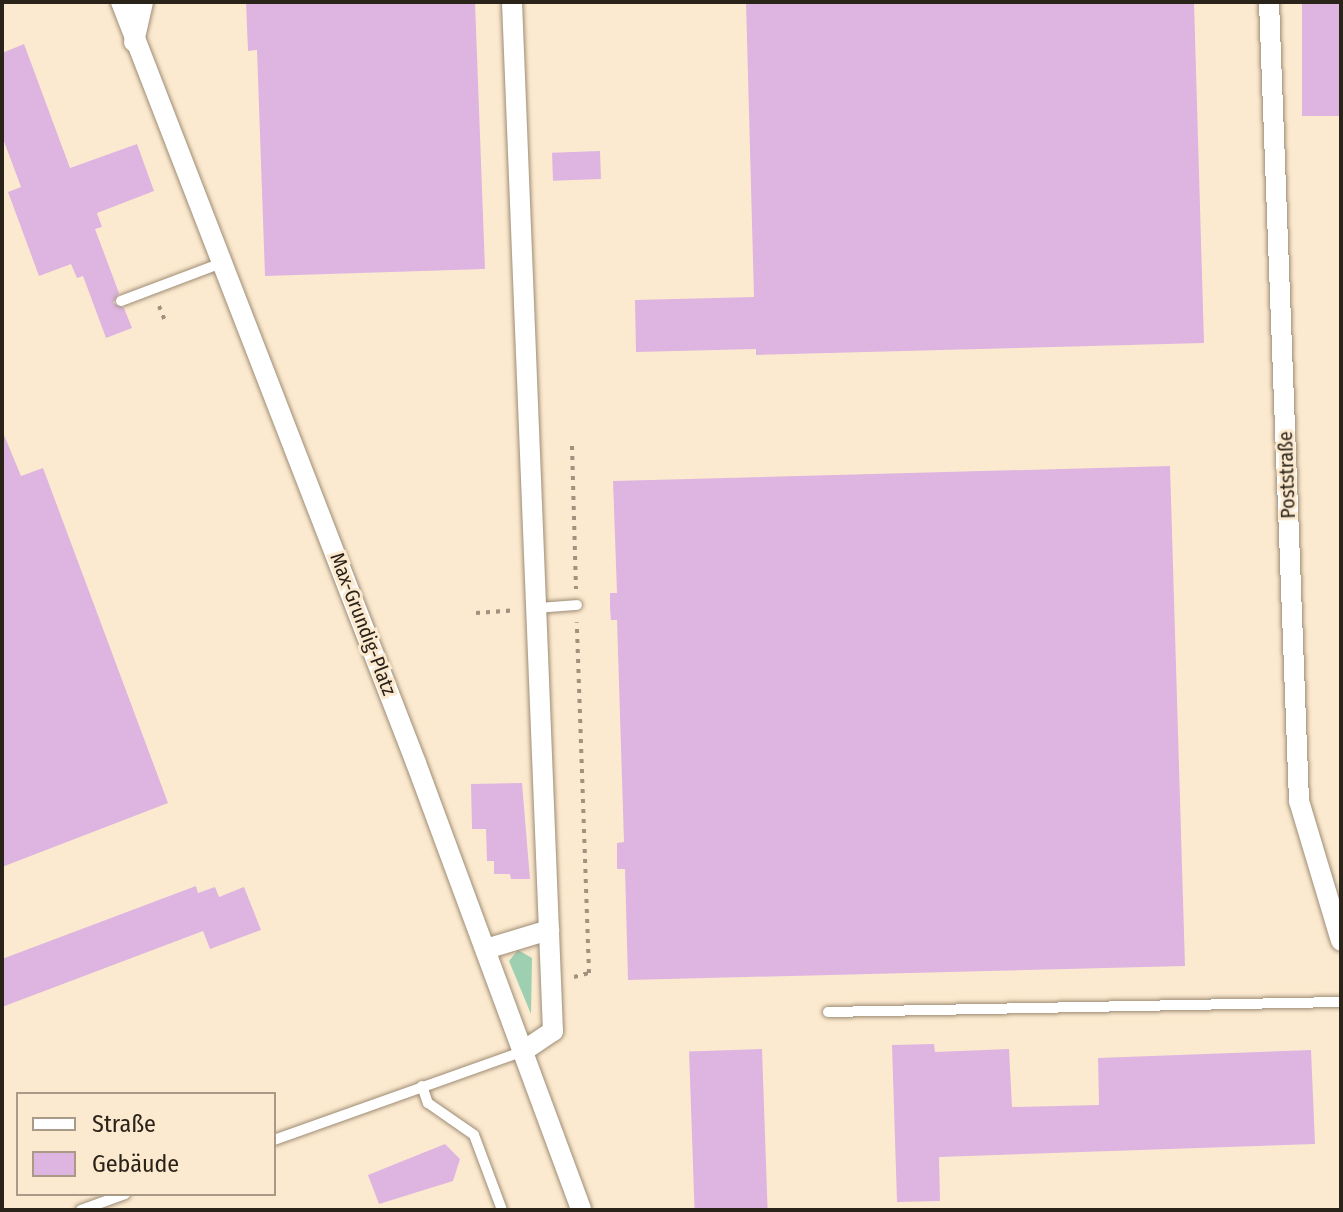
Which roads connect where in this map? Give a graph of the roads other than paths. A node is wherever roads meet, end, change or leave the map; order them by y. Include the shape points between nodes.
1 (121, 2) edge
2 (143, 2) edge
3 (512, 2) edge
4 (1269, 2) edge
5 (134, 42) junction
6 (224, 262) junction
7 (121, 301) dead end
8 (577, 605) road end
9 (537, 608) junction
10 (1338, 913) edge
11 (549, 930) junction
12 (1341, 941) edge
13 (486, 949) junction
14 (1341, 1002) edge
15 (828, 1012) dead end
16 (525, 1050) junction
17 (422, 1086) junction
18 (276, 1139) edge
19 (120, 1196) edge
20 (81, 1210) edge
21 (502, 1210) edge
22 (581, 1210) edge

1 - 5 street, Max-Grundig-Platz
2 - 5 street
3 - 9 street
4 - 10 street, Poststraße via 1299,801
5 - 6 street, Max-Grundig-Platz
6 - 7 lane
6 - 13 street, Max-Grundig-Platz
8 - 9 lane
9 - 11 street
10 - 12 street, Poststraße
11 - 13 street
11 - 16 street via 552,1035
13 - 16 street, Max-Grundig-Platz
14 - 15 lane
16 - 17 lane
16 - 22 street, Max-Grundig-Platz
17 - 18 lane
17 - 21 lane via 428,1103 474,1135
19 - 20 lane

